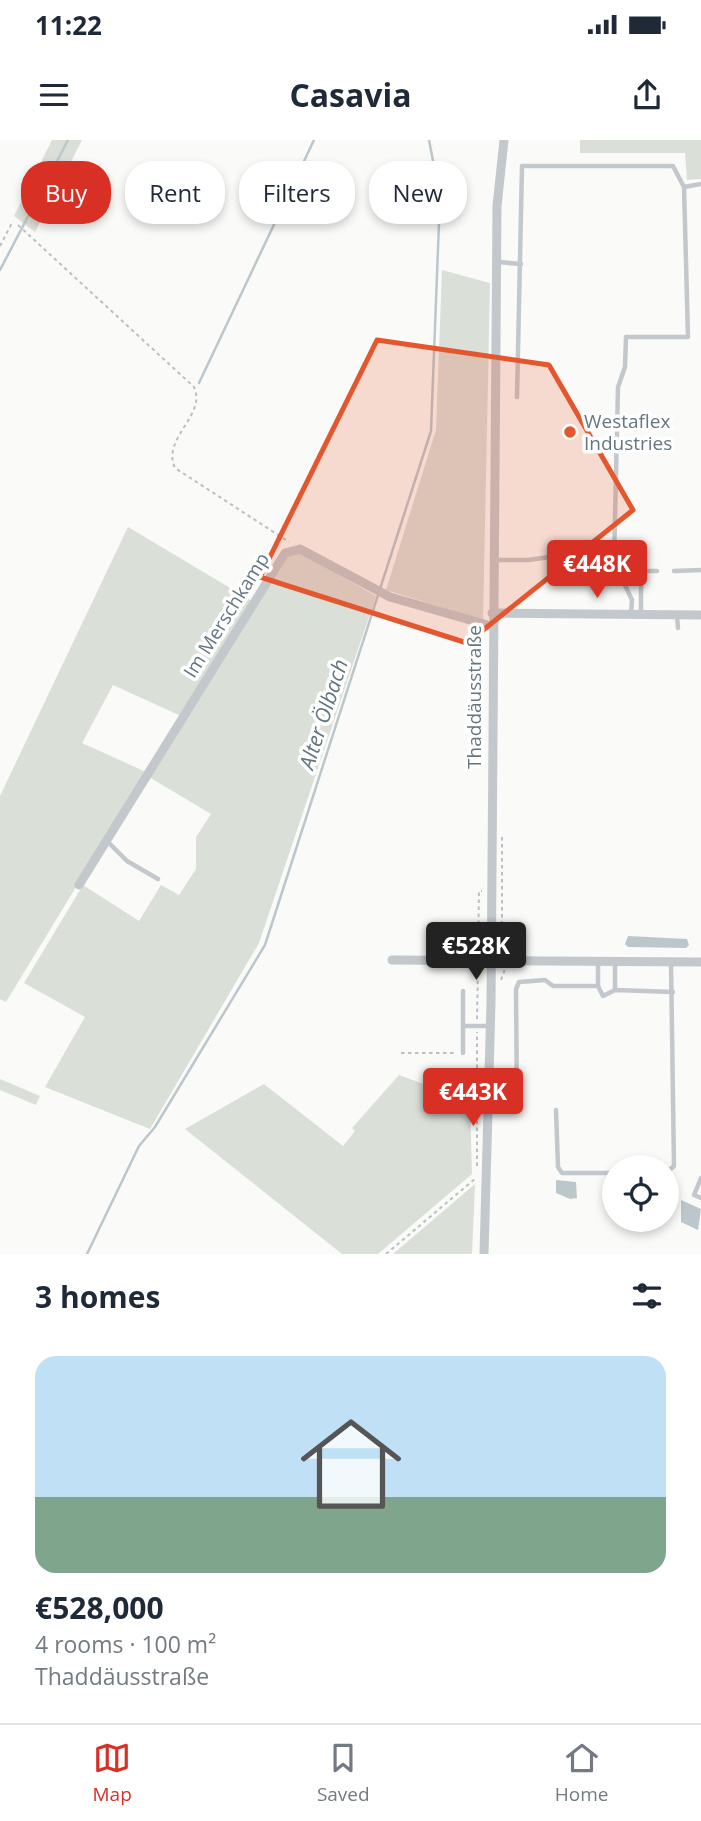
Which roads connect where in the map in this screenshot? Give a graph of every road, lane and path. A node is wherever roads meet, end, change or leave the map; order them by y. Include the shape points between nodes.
1 (504, 140) edge
2 (701, 184) edge
3 (684, 187) junction
4 (13, 221) dead end
5 (18, 225) dead end
6 (0, 246) edge
7 (496, 262) junction
8 (521, 264) junction
9 (517, 397) dead end
10 (614, 548) junction
11 (293, 549) junction
12 (493, 560) junction
13 (701, 570) edge
14 (657, 571) dead end
15 (674, 571) dead end
16 (492, 613) junction
17 (636, 615) junction
18 (677, 615) junction
19 (701, 615) edge
20 (491, 626) junction
21 (678, 628) dead end
22 (107, 841) junction
23 (158, 879) dead end
24 (79, 885) dead end
25 (502, 891) dead end
26 (491, 892) junction
27 (392, 960) dead end
28 (478, 960) junction
29 (492, 961) junction
30 (506, 961) junction
31 (598, 961) junction
32 (615, 961) junction
33 (671, 961) junction
34 (701, 962) edge
35 (500, 982) dead end
36 (598, 986) junction
37 (615, 990) junction
38 (463, 992) dead end
39 (673, 992) junction
40 (463, 1026) junction
41 (477, 1026) junction
42 (490, 1026) junction
43 (401, 1053) dead end
44 (463, 1053) joint
45 (517, 1108) dead end
46 (556, 1110) dead end
47 (674, 1155) edge
48 (602, 1172) edge
49 (478, 1175) junction
50 (701, 1178) edge
51 (480, 1181) dead end
52 (701, 1198) edge
53 (386, 1254) edge
54 (484, 1254) edge

1 - 7 street, Thaddäusstraße
2 - 3 lane
3 - 8 lane via 673,166 522,166
3 - 10 lane via 688,337 625,337 625,367 618,387
4 - 6 path
5 - 11 path via 194,387 197,401 172,450 174,468
7 - 8 lane
7 - 12 street, Thaddäusstraße
8 - 9 lane
10 - 12 lane
10 - 17 lane via 614,562
11 - 20 street, Im Merschkamp via 390,597
11 - 22 street, Im Merschkamp via 285,553
12 - 16 street, Thaddäusstraße
13 - 15 lane
14 - 17 lane via 641,571
16 - 17 street
16 - 20 street, Thaddäusstraße
17 - 18 street
18 - 19 street
18 - 21 lane
20 - 26 street, Thaddäusstraße
22 - 23 lane via 127,861
22 - 24 street, Im Merschkamp
25 - 26 path
26 - 28 path via 478,891
26 - 29 street, Thaddäusstraße
27 - 28 street
28 - 29 street
28 - 41 path
29 - 30 street
29 - 42 street, Thaddäusstraße
30 - 31 street
30 - 35 path
31 - 32 street
31 - 36 lane
32 - 33 street
32 - 37 lane
33 - 34 street
33 - 39 lane
36 - 37 lane via 603,996
36 - 45 lane via 519,982
37 - 39 lane
38 - 40 lane
39 - 47 lane
40 - 41 lane
40 - 44 lane
41 - 42 lane
41 - 49 path
42 - 54 street, Thaddäusstraße
43 - 44 path
46 - 48 lane via 562,1173
49 - 51 path
49 - 53 path
50 - 52 lane via 694,1195

